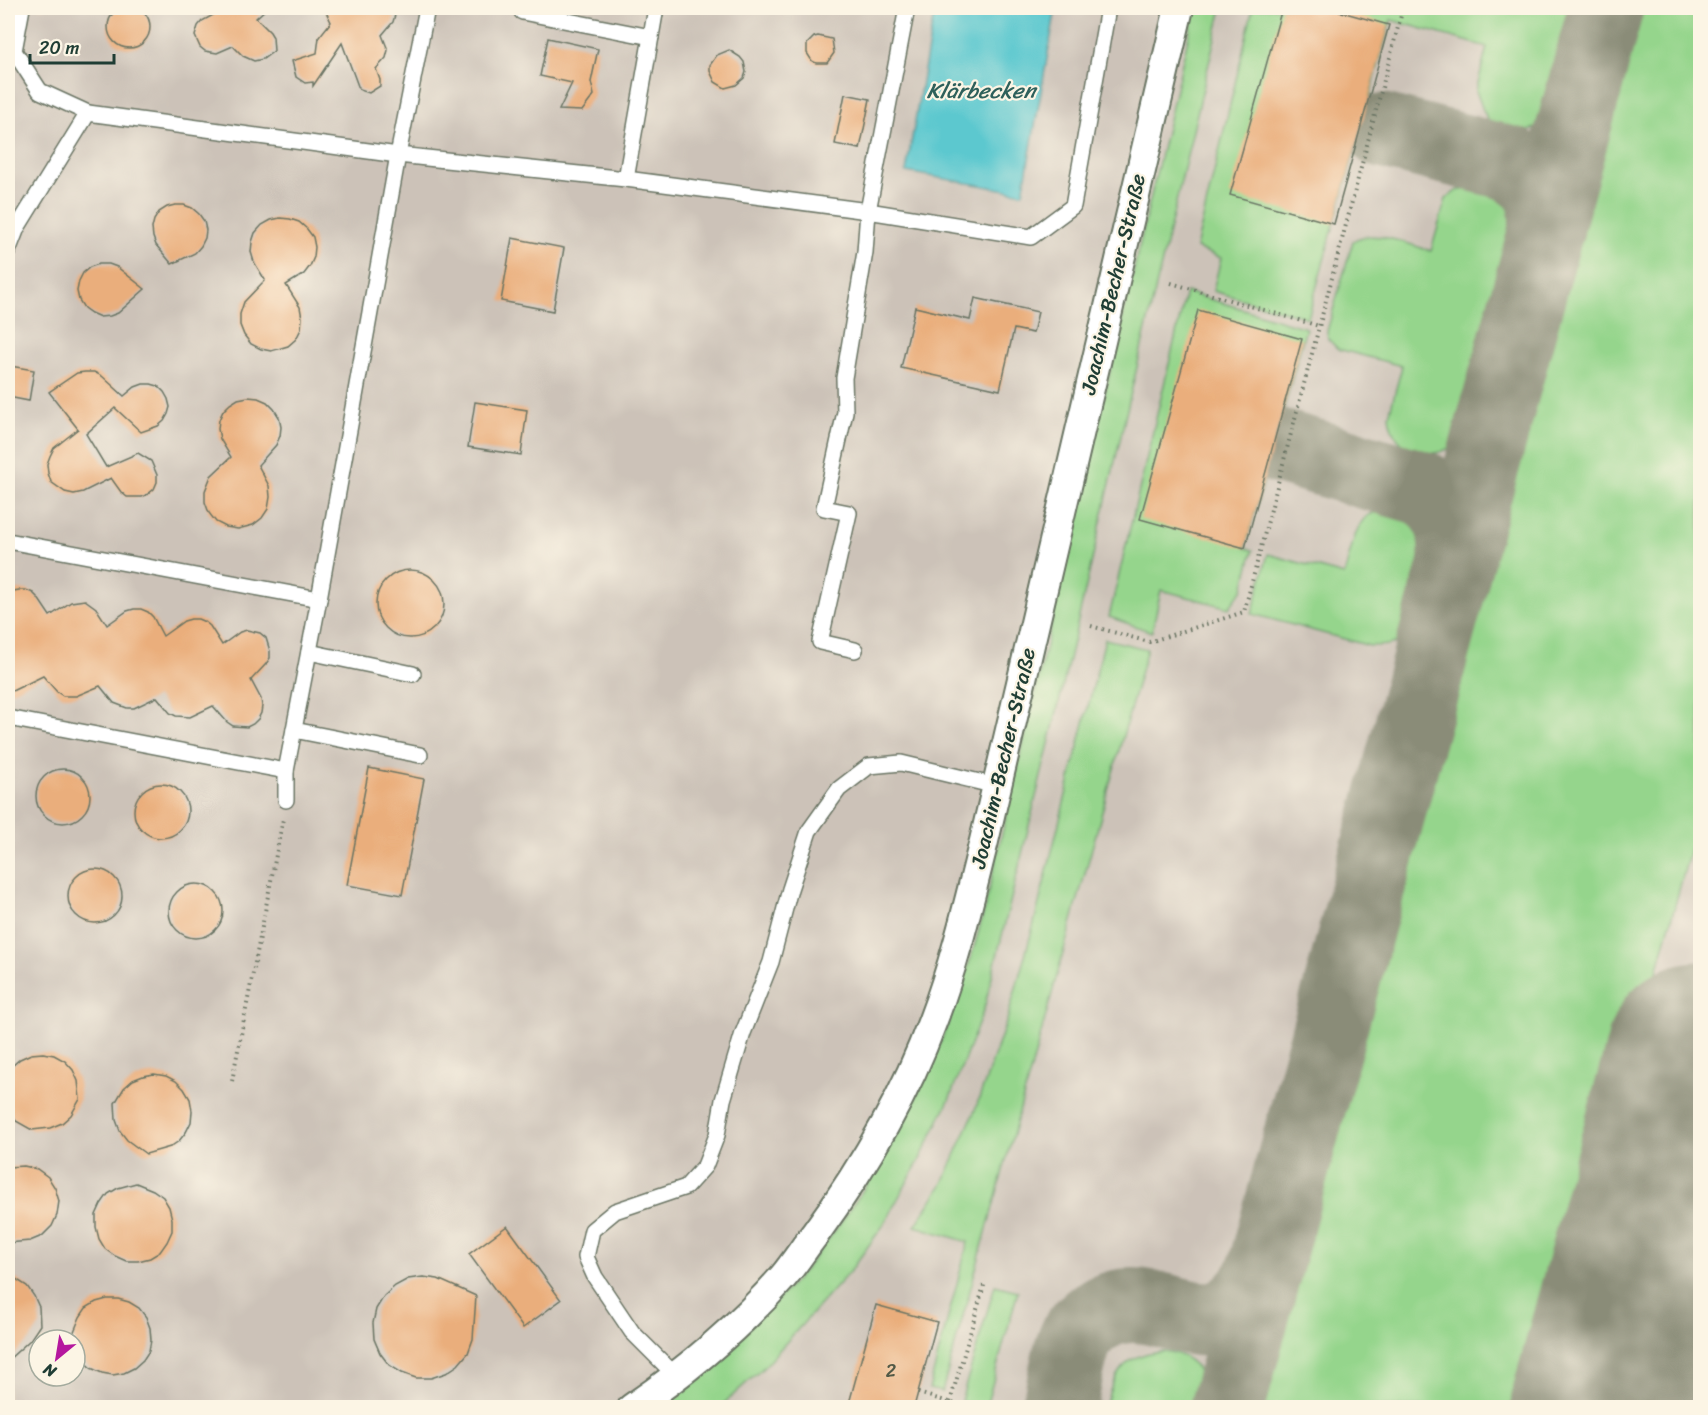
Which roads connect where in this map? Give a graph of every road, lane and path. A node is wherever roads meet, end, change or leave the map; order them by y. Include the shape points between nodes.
1 (22, 8) edge
2 (427, 8) edge
3 (656, 8) edge
4 (907, 8) edge
5 (1108, 8) edge
6 (1179, 8) edge
7 (1403, 8) edge
8 (522, 12) dead end
9 (651, 37) junction
10 (11, 54) edge
11 (88, 112) junction
12 (398, 155) junction
13 (626, 179) junction
14 (868, 210) junction
15 (8, 251) edge
16 (1171, 283) dead end
17 (1319, 326) junction
18 (8, 541) edge
19 (319, 599) junction
20 (1091, 626) dead end
21 (855, 650) dead end
22 (309, 652) junction
23 (413, 674) dead end
24 (8, 718) edge
25 (294, 730) junction
26 (420, 755) dead end
27 (286, 771) junction
28 (996, 786) junction
29 (286, 800) joint
30 (232, 1081) dead end
31 (984, 1282) dead end
32 (676, 1376) junction
33 (918, 1393) dead end
34 (950, 1402) junction
35 (632, 1407) edge
36 (969, 1407) edge

1 - 10 lane
2 - 12 lane
3 - 9 lane
4 - 14 lane
5 - 14 lane via 1073,206 1031,237
6 - 28 street, Joachim-Becher-Straße
7 - 17 path
8 - 9 lane
9 - 13 lane
10 - 11 lane via 40,91
11 - 12 lane
11 - 15 lane via 17,228
12 - 13 lane
12 - 19 lane
13 - 14 lane
14 - 21 lane via 844,378 845,412 824,508 849,513 820,642
16 - 17 path
17 - 20 path via 1244,612 1149,642
18 - 19 lane
19 - 22 lane
22 - 23 lane
22 - 25 lane
24 - 27 lane
25 - 26 lane
25 - 27 lane
27 - 29 lane
28 - 32 street, Joachim-Becher-Straße via 958,945 904,1089 854,1177 783,1277 715,1345
28 - 32 lane via 901,763 869,766 839,789 809,831 771,962 743,1033 717,1135 705,1166 686,1187 615,1211 592,1230 586,1257 595,1277 633,1332
29 - 30 path
31 - 34 path
32 - 35 street, Joachim-Becher-Straße
33 - 34 path
34 - 36 path

